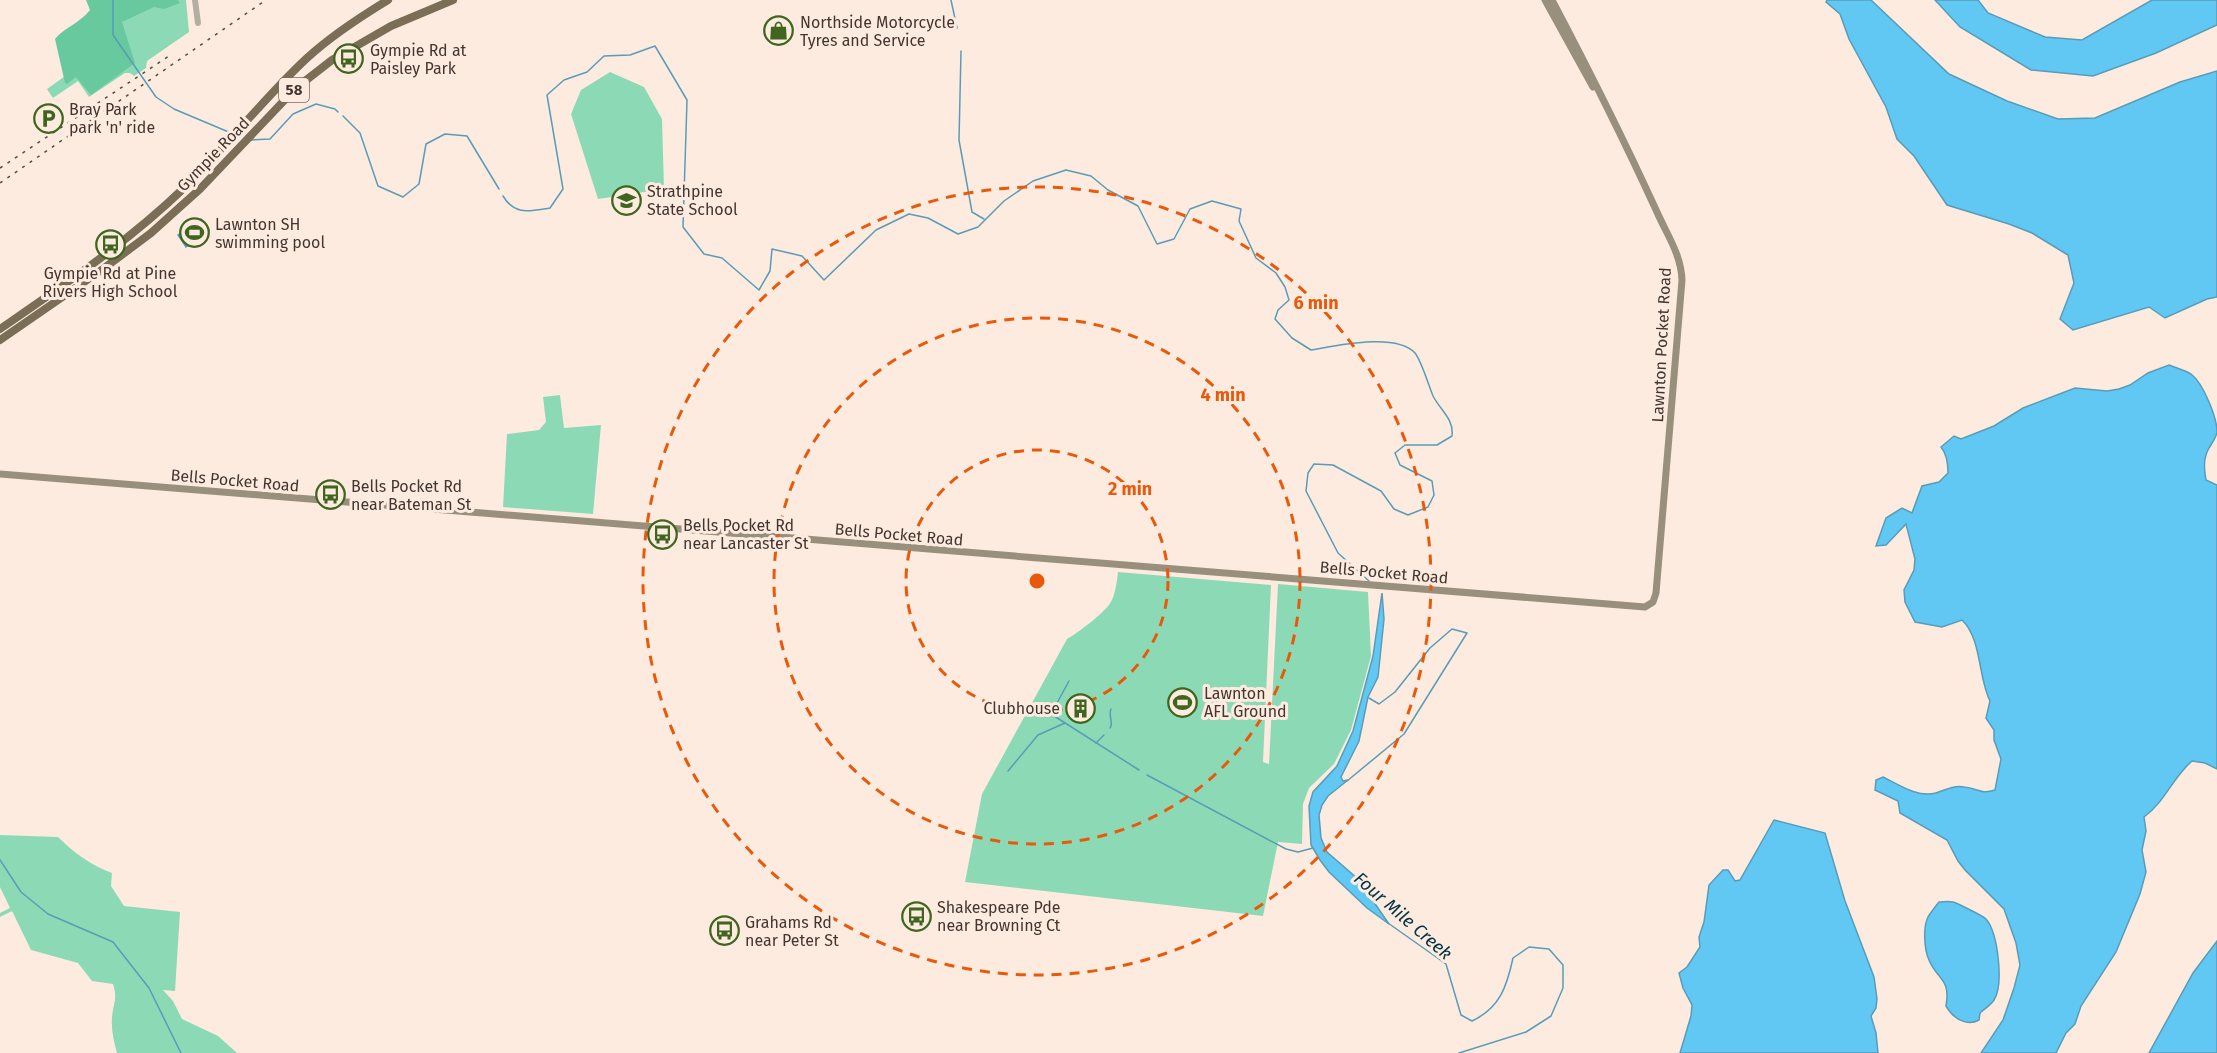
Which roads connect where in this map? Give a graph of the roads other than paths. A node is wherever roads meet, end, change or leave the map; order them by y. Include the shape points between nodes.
1 (195, 0) edge
2 (388, 0) edge
3 (453, 0) edge
4 (1545, 0) edge
5 (1552, 0) edge
6 (198, 23) dead end
7 (1605, 104) junction
8 (0, 329) edge
9 (0, 340) edge
10 (0, 474) edge
11 (1652, 603) joint

1 - 6 street
2 - 8 highway, Gympie Road / 58 via 322,45 285,79 186,186 138,230
3 - 9 highway, Gympie Road / 58 via 384,29 332,60 296,88 200,189 141,241
4 - 7 main road, Lawnton Pocket Road via 1572,53
5 - 7 main road, Lawnton Pocket Road
7 - 11 main road, Lawnton Pocket Road via 1674,246 1681,271 1656,593
10 - 11 main road, Bells Pocket Road via 1631,607

